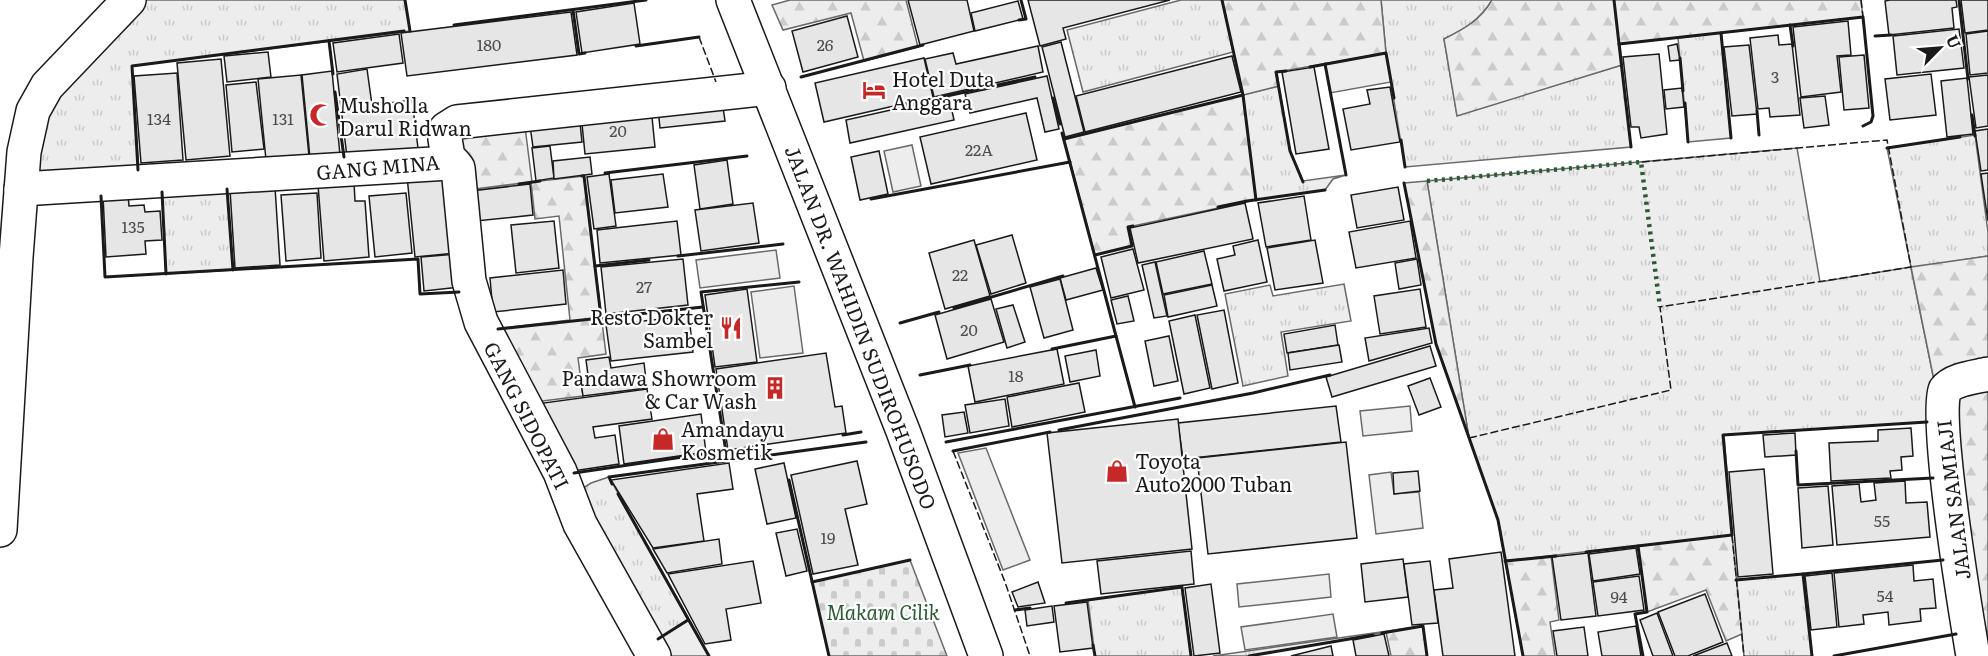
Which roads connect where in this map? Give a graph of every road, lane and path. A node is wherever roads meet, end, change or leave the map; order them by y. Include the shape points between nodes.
1 (129, 0) edge
2 (733, 0) edge
3 (769, 88) junction
4 (449, 163) junction
5 (21, 189) junction
6 (8, 257) edge
7 (1988, 374) edge
8 (0, 530) edge
9 (654, 656) edge
10 (986, 656) edge
11 (1973, 656) edge

1 - 5 main road via 63,67 39,98 24,152
2 - 3 main road, JALAN DR. WAHIDIN SUDIROHUSODO
3 - 4 main road, GANG MINA via 457,122 446,133
3 - 10 main road, JALAN DR. WAHIDIN SUDIROHUSODO
4 - 5 main road, GANG MINA
4 - 9 main road, GANG SIDOPATI via 458,168 469,281 481,322 560,472 580,524
5 - 6 main road
6 - 8 main road
7 - 11 main road, JALAN SAMIAJI via 1949,387 1942,404 1948,482

